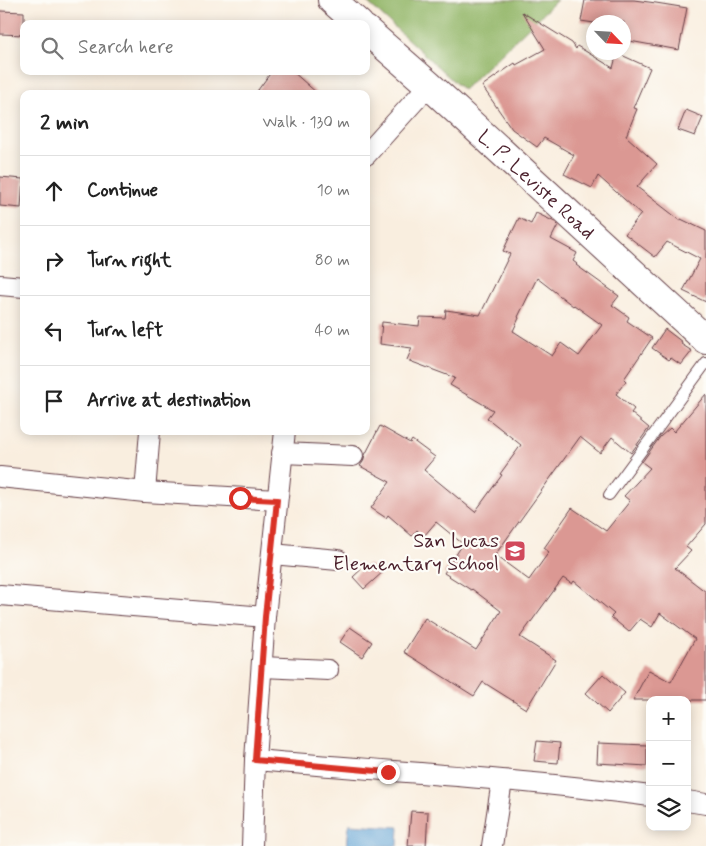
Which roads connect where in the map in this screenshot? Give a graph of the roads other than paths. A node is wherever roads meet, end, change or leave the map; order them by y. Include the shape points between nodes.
1 (332, 0) edge
2 (354, 20) edge
3 (370, 33) edge
4 (429, 85) junction
5 (370, 150) edge
6 (0, 285) edge
7 (20, 287) edge
8 (706, 340) edge
9 (706, 363) edge
10 (150, 435) edge
11 (284, 435) edge
12 (282, 453) junction
13 (353, 456) dead end
14 (0, 477) edge
15 (145, 492) junction
16 (610, 495) dead end
17 (277, 500) junction
18 (272, 554) junction
19 (338, 560) dead end
20 (0, 595) edge
21 (265, 617) junction
22 (262, 667) junction
23 (328, 670) dead end
24 (255, 760) junction
25 (502, 781) junction
26 (646, 795) edge
27 (691, 802) edge
28 (706, 804) edge
29 (252, 846) edge
30 (492, 846) edge

1 - 2 main road
3 - 4 main road, L. P. Leviste Road
4 - 5 street
4 - 8 main road, L. P. Leviste Road
6 - 7 street
9 - 16 lane
10 - 15 street
11 - 12 street
12 - 13 street
12 - 17 street
14 - 15 street
15 - 17 street
17 - 18 street
18 - 19 street
18 - 21 street
20 - 21 street
21 - 22 street
22 - 23 street
22 - 24 street
24 - 25 street
24 - 29 street
25 - 26 street
25 - 30 street
27 - 28 street

